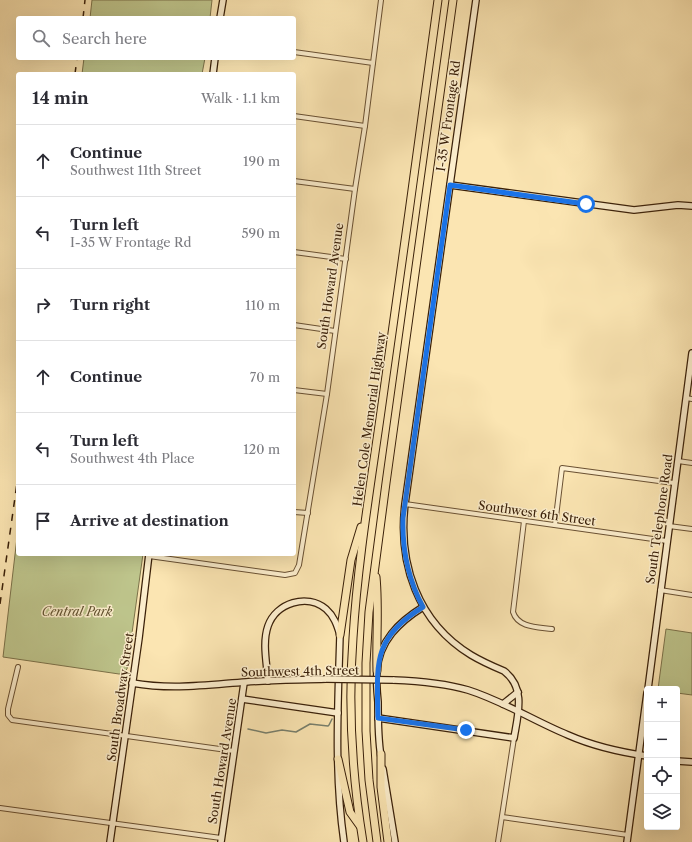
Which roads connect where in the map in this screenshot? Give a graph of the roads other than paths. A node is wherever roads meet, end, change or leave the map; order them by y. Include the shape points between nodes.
1 (223, 0) edge
2 (381, 0) edge
3 (438, 0) edge
4 (453, 0) edge
5 (476, 0) edge
6 (220, 16) edge
7 (296, 52) edge
8 (215, 60) edge
9 (373, 63) junction
10 (213, 72) edge
11 (296, 116) edge
12 (365, 126) junction
13 (296, 181) edge
14 (450, 185) junction
15 (355, 189) junction
16 (692, 206) edge
17 (296, 252) edge
18 (346, 259) junction
19 (296, 325) edge
20 (335, 331) junction
21 (692, 353) edge
22 (296, 390) edge
23 (327, 394) junction
24 (689, 398) edge
25 (678, 461) junction
26 (692, 464) edge
27 (674, 483) junction
28 (405, 504) junction
29 (368, 508) junction
30 (296, 512) edge
31 (308, 514) junction
32 (524, 521) junction
33 (555, 525) junction
34 (669, 526) junction
35 (692, 529) edge
36 (667, 541) junction
37 (149, 556) edge
38 (156, 556) edge
39 (375, 563) junction
40 (660, 590) junction
41 (692, 595) edge
42 (423, 607) junction
43 (552, 629) dead end
44 (340, 635) junction
45 (18, 667) dead end
46 (377, 671) junction
47 (268, 681) junction
48 (244, 682) junction
49 (132, 683) junction
50 (648, 686) edge
51 (518, 692) junction
52 (242, 699) junction
53 (503, 704) junction
54 (518, 711) junction
55 (338, 712) junction
56 (644, 716) edge
57 (378, 718) junction
58 (125, 737) junction
59 (514, 738) junction
60 (234, 751) junction
61 (381, 754) junction
62 (639, 755) junction
63 (644, 756) edge
64 (338, 759) junction
65 (680, 760) edge
66 (692, 762) edge
67 (0, 808) edge
68 (502, 817) junction
69 (113, 824) junction
70 (360, 827) junction
71 (628, 835) junction
72 (221, 840) edge
73 (110, 842) edge
74 (344, 842) edge
75 (363, 842) edge
76 (377, 842) edge
77 (388, 842) edge
78 (395, 842) edge
79 (498, 842) edge
80 (627, 842) edge

1 - 6 main road
2 - 9 street, South Howard Avenue
3 - 29 highway, Helen Cole Memorial Highway
4 - 39 highway
5 - 14 main road, I-35 W Frontage Rd
7 - 9 street
8 - 10 main road
9 - 12 street, South Howard Avenue
11 - 12 street
12 - 15 street, South Howard Avenue
13 - 15 street
14 - 16 main road via 634,210
14 - 28 main road, I-35 W Frontage Rd
15 - 18 street, South Howard Avenue
17 - 18 street
18 - 20 street, South Howard Avenue
19 - 20 street
20 - 23 street, South Howard Avenue
21 - 24 main road, South Telephone Road
22 - 23 street
23 - 31 street, South Howard Avenue
24 - 25 main road, South Telephone Road
25 - 26 street
25 - 27 main road, South Telephone Road
27 - 33 street via 562,468
27 - 34 main road, South Telephone Road
28 - 32 street, Southwest 6th Street
28 - 42 main road, I-35 W Frontage Rd via 403,529 406,561
29 - 44 highway via 351,560
29 - 70 highway, Helen Cole Memorial Highway via 357,586 351,661 352,731
30 - 31 street
31 - 38 street, South Howard Avenue via 299,565 294,573 285,575
32 - 33 street, Southwest 6th Street
32 - 43 street via 513,608 515,617 528,626
33 - 36 street, Southwest 6th Street
34 - 35 street
34 - 36 main road, South Telephone Road
36 - 40 main road, South Telephone Road
37 - 49 main road, South Broadway Street
39 - 46 highway via 378,600
39 - 76 highway via 371,588 365,712 369,780
40 - 41 street
40 - 50 main road, South Telephone Road
42 - 46 main road via 405,619 391,634 383,648
42 - 51 main road, I-35 W Frontage Rd via 460,647 508,674
44 - 47 main road via 333,617 319,605 297,602 282,608 270,621 266,634
44 - 55 main road
45 - 58 street via 8,709 8,715 12,720
46 - 57 main road
47 - 48 main road, Southwest 4th Street
47 - 53 main road, Southwest 4th Street, bridge via 414,681 470,691
48 - 49 main road, Southwest 4th Street via 175,688
48 - 52 main road, South Howard Avenue
49 - 58 main road, South Broadway Street
51 - 53 main road
51 - 54 main road, I-35 W Frontage Rd
52 - 55 main road
52 - 60 main road, South Howard Avenue
53 - 54 main road, Southwest 4th Street
54 - 59 main road, I-35 W Frontage Rd
54 - 62 main road, Southwest 4th Street via 566,735
55 - 64 main road
56 - 62 main road
57 - 59 main road
57 - 61 main road
58 - 60 street
58 - 69 main road, South Broadway Street
59 - 68 street
60 - 72 main road, South Howard Avenue
61 - 77 highway via 381,787
61 - 78 main road
62 - 63 main road, Southwest 4th Street
62 - 71 main road
64 - 70 highway via 350,812
64 - 74 main road
65 - 66 main road
67 - 69 street
68 - 71 street
68 - 79 street
69 - 72 street
69 - 73 main road, South Broadway Street
70 - 75 highway, Helen Cole Memorial Highway
71 - 80 main road

